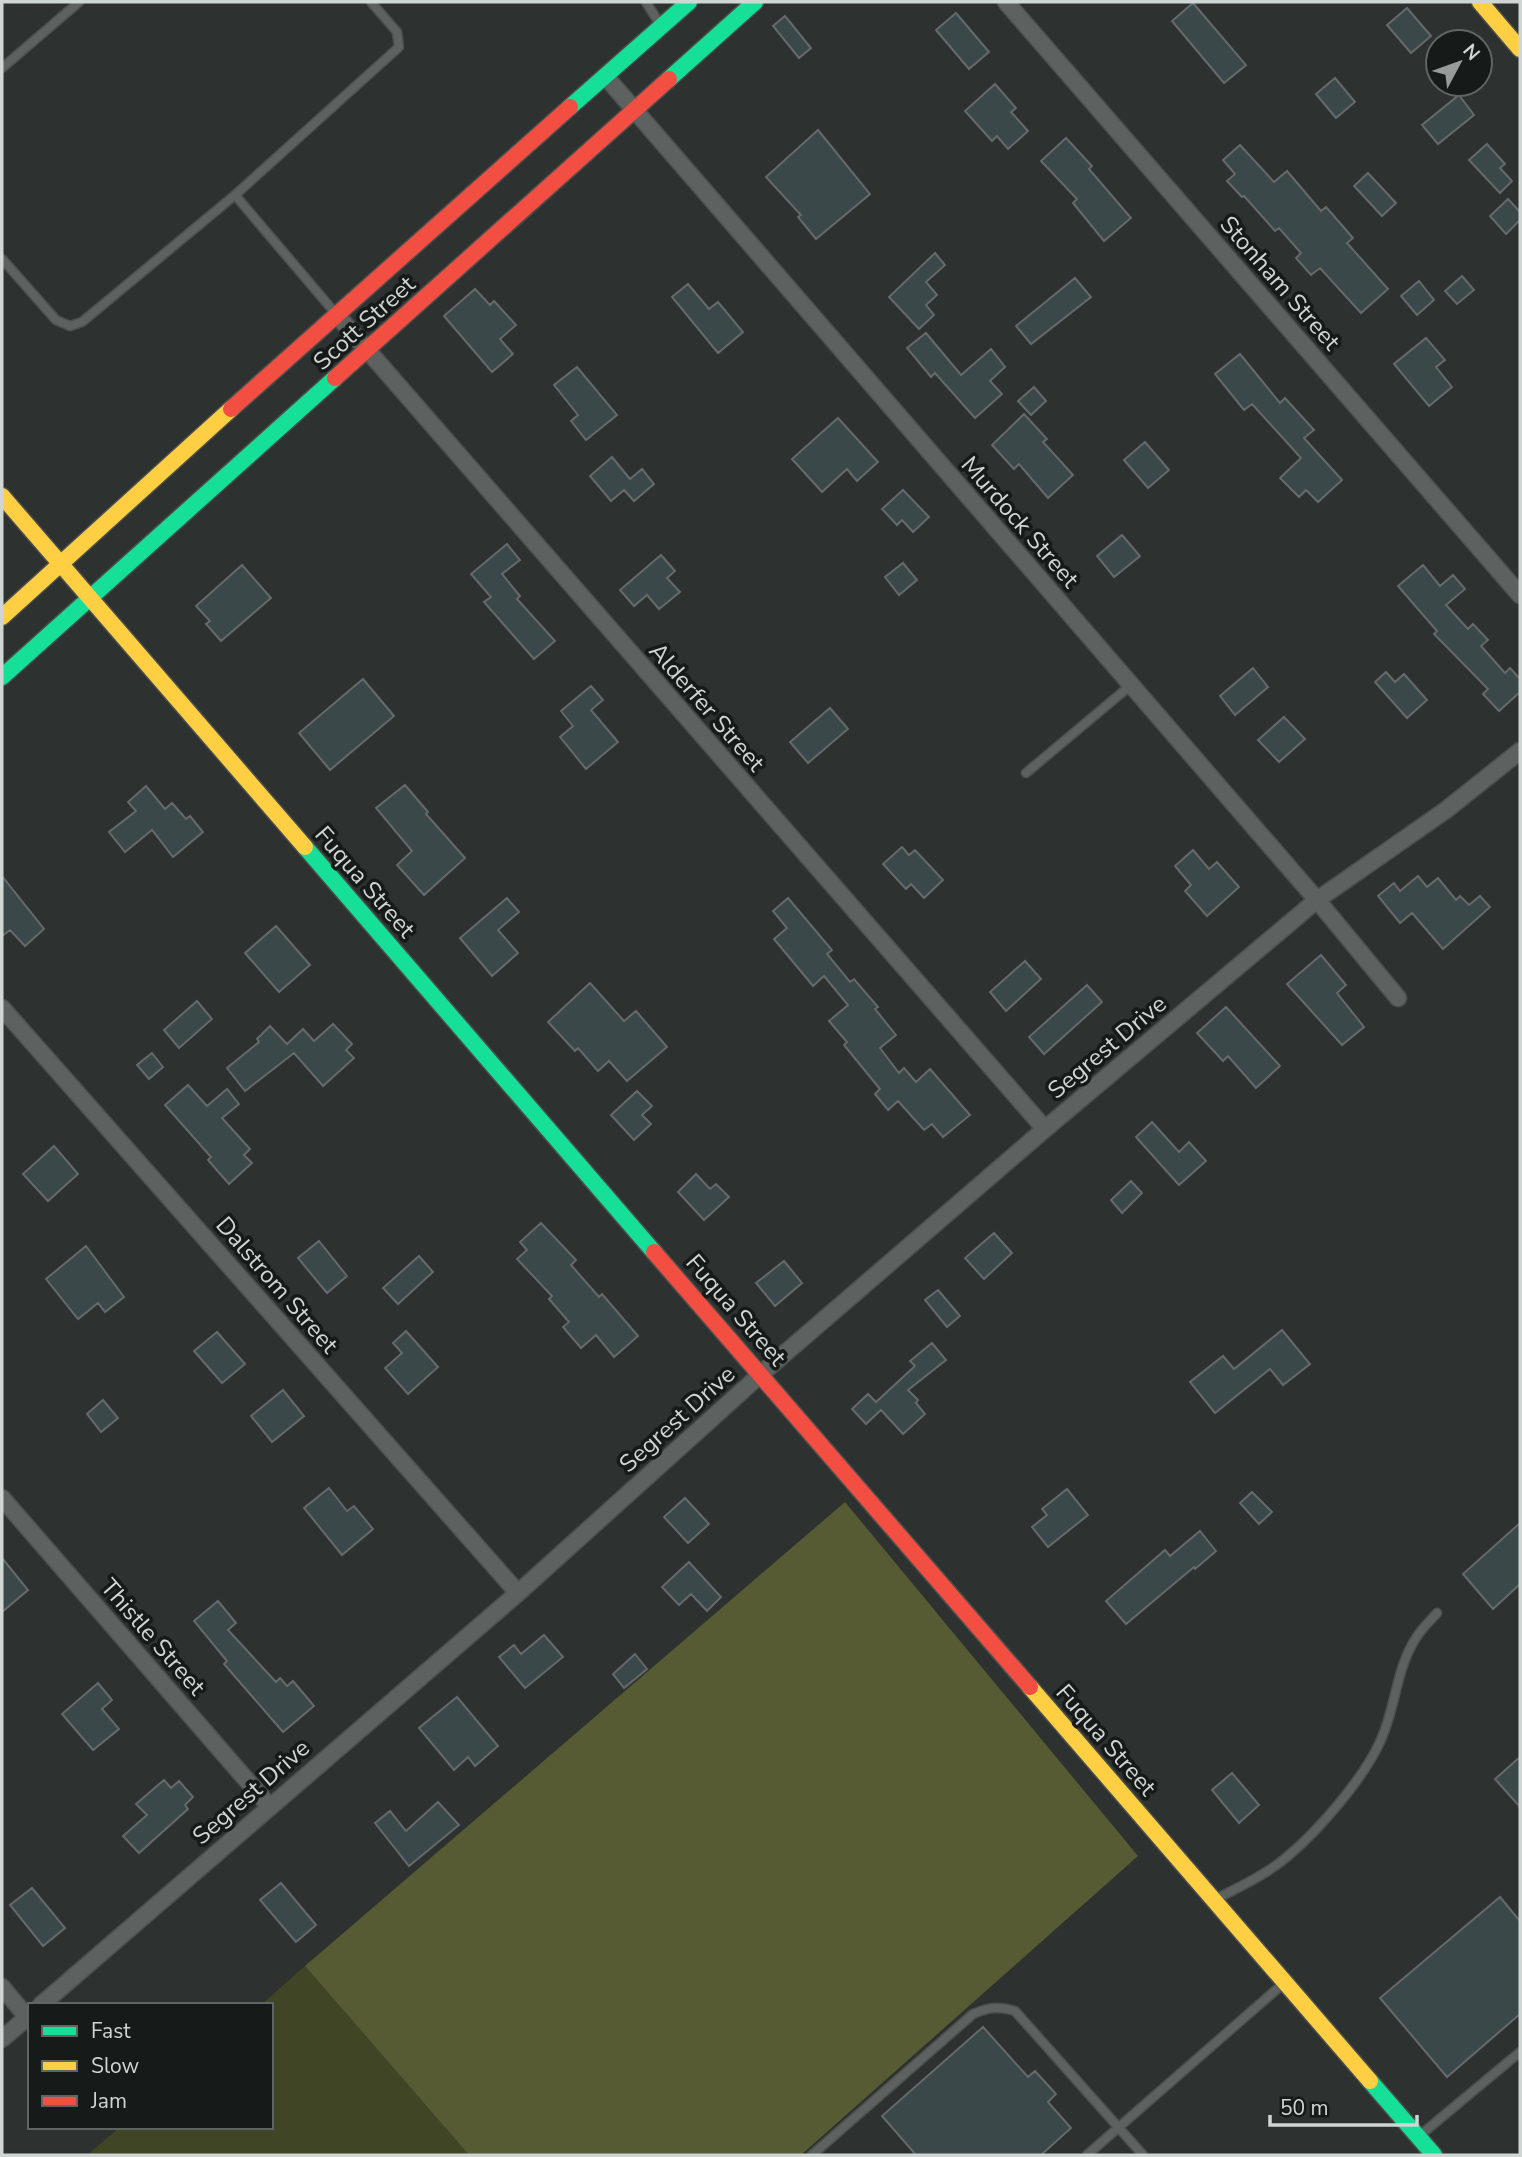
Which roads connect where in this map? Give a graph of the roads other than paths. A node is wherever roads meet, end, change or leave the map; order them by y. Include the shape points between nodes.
1 (79, 2) edge
2 (371, 2) edge
3 (646, 2) edge
4 (688, 2) edge
5 (755, 2) edge
6 (1006, 2) edge
7 (1480, 2) edge
8 (661, 26) junction
9 (1520, 49) edge
10 (2, 68) edge
11 (606, 77) junction
12 (635, 112) junction
13 (235, 195) junction
14 (2, 259) edge
15 (336, 314) junction
16 (367, 351) junction
17 (2, 496) edge
18 (60, 564) junction
19 (1520, 595) edge
20 (90, 599) junction
21 (2, 617) edge
22 (2, 677) edge
23 (1132, 685) junction
24 (1520, 751) edge
25 (1026, 773) dead end
26 (1317, 900) junction
27 (1398, 998) dead end
28 (2, 1007) edge
29 (1045, 1129) junction
30 (761, 1374) junction
31 (2, 1498) edge
32 (518, 1593) junction
33 (1437, 1613) dead end
34 (271, 1807) junction
35 (1214, 1900) junction
36 (1285, 1982) junction
37 (2, 1987) edge
38 (43, 2003) edge
39 (28, 2015) edge
40 (28, 2017) edge
41 (2, 2039) edge
42 (1520, 2052) edge
43 (1119, 2128) junction
44 (1418, 2137) junction
45 (812, 2155) edge
46 (1087, 2155) edge
47 (1143, 2155) edge
48 (1434, 2155) edge

1 - 10 lane
2 - 13 lane via 397,32 399,47
3 - 8 lane
4 - 8 street, Scott Street
5 - 12 street, Scott Street
6 - 19 street, Stonham Street
7 - 9 street
8 - 11 street, Scott Street
11 - 12 street, Murdock Street
11 - 15 street, Scott Street
12 - 16 street, Scott Street
12 - 23 street, Murdock Street
13 - 14 lane via 82,322 70,326 56,320
13 - 15 lane
15 - 16 street, Alderfer Street
15 - 18 street, Scott Street
16 - 20 street, Scott Street
16 - 29 street, Alderfer Street
17 - 18 street, Fuqua Street
18 - 20 street, Fuqua Street
18 - 21 street, Scott Street
20 - 22 street, Scott Street
20 - 30 street, Fuqua Street
23 - 25 lane
23 - 26 street, Murdock Street
24 - 26 street, Segrest Drive via 1446,810
26 - 27 street, Murdock Street
26 - 29 street, Segrest Drive
28 - 32 street, Dalstrom Street
29 - 30 street, Segrest Drive
30 - 32 street, Segrest Drive
30 - 35 street, Fuqua Street
31 - 34 street, Thistle Street
32 - 34 street, Segrest Drive
33 - 35 lane via 1416,1637 1406,1658 1390,1719 1364,1772 1289,1856
34 - 38 street, Segrest Drive
35 - 36 street, Fuqua Street
36 - 43 lane
36 - 44 street, Fuqua Street
37 - 39 street
40 - 41 street
42 - 44 lane
43 - 45 lane via 1015,2011 994,2007 973,2014
43 - 46 lane
43 - 47 lane
44 - 48 street, Fuqua Street

